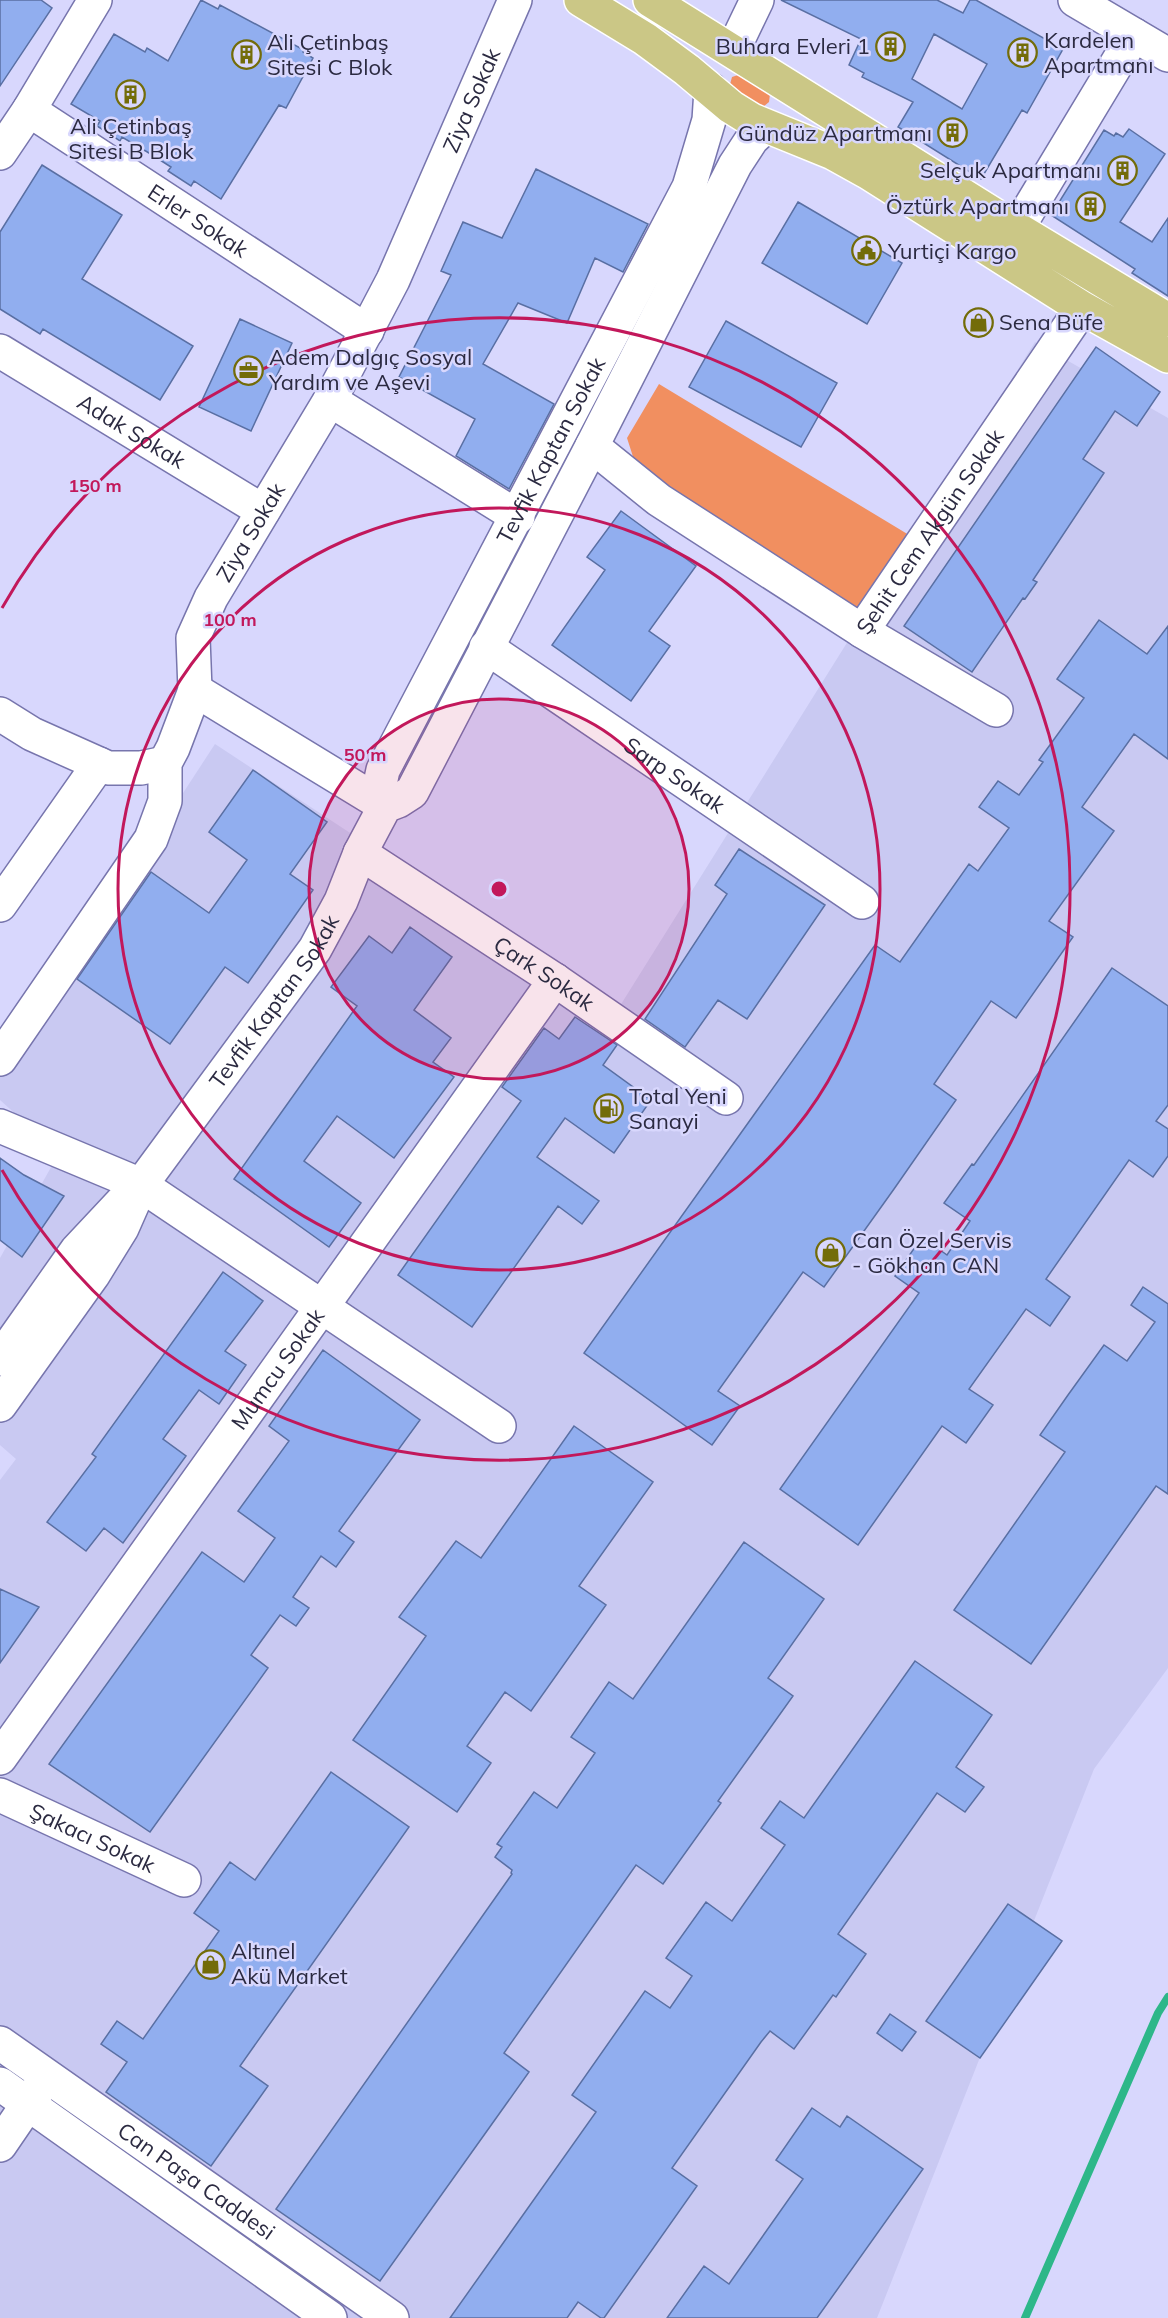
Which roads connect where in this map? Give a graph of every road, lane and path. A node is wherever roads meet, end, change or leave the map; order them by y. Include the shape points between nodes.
1 (95, 0) edge
2 (514, 0) edge
3 (581, 0) edge
4 (650, 0) edge
5 (757, 0) edge
6 (1075, 0) edge
7 (1134, 35) junction
8 (733, 50) junction
9 (1167, 52) edge
10 (795, 89) junction
11 (711, 90) junction
12 (29, 110) junction
13 (765, 127) junction
14 (0, 153) edge
15 (1017, 229) junction
16 (1082, 308) junction
17 (1168, 320) edge
18 (367, 331) junction
19 (0, 351) edge
20 (1168, 356) edge
21 (330, 400) junction
22 (592, 446) junction
23 (263, 512) junction
24 (518, 517) junction
25 (862, 631) junction
26 (486, 647) junction
27 (195, 690) junction
28 (996, 710) dead end
29 (0, 714) edge
30 (165, 763) junction
31 (99, 764) junction
32 (385, 806) junction
33 (360, 853) junction
34 (862, 902) dead end
35 (0, 905) edge
36 (555, 980) junction
37 (0, 1059) edge
38 (726, 1098) dead end
39 (0, 1126) edge
40 (141, 1185) junction
41 (321, 1306) junction
42 (0, 1359) edge
43 (0, 1405) edge
44 (499, 1426) dead end
45 (0, 1758) edge
46 (0, 1795) edge
47 (184, 1880) dead end
48 (0, 2043) edge
49 (48, 2077) junction
50 (0, 2084) edge
51 (27, 2103) junction
52 (0, 2145) edge
53 (219, 2197) junction
54 (203, 2226) junction
55 (386, 2317) edge
56 (330, 2318) edge

1 - 12 street
2 - 18 street, Ziya Sokak via 393,280
3 - 11 main road via 645,39
4 - 8 main road
5 - 8 street
6 - 7 street
7 - 9 street
7 - 15 street
8 - 10 main road
8 - 11 main road via 715,73
10 - 13 main road via 789,112 779,122
10 - 15 main road
11 - 13 main road via 730,107
11 - 24 street, Tevfik Kaptan Sokak via 707,129 689,187
12 - 14 street
12 - 18 street, Erler Sokak
13 - 16 main road via 824,149 860,168
13 - 22 street, Tevfik Kaptan Sokak via 735,165
15 - 17 main road
16 - 20 main road
16 - 25 street, Şehit Cem Akgün Sokak
18 - 21 street, Ziya Sokak
19 - 23 street, Adak Sokak
21 - 23 street, Ziya Sokak
21 - 24 street
22 - 25 street, Şehit Cem Akgün Sokak via 659,500
22 - 26 street, Tevfik Kaptan Sokak
23 - 27 street, Ziya Sokak via 211,598 194,638
24 - 32 street, Tevfik Kaptan Sokak via 383,770 380,784
25 - 28 street
26 - 32 street, Tevfik Kaptan Sokak via 412,792
26 - 34 street, Sarp Sokak
27 - 30 street, Ziya Sokak
27 - 32 street
29 - 31 street
30 - 31 street via 141,768 108,768
30 - 37 street, Ziya Sokak via 165,801 151,839
31 - 35 street
32 - 33 street, Tevfik Kaptan Sokak
33 - 36 street, Çark Sokak
33 - 40 street, Tevfik Kaptan Sokak via 341,902 315,949
36 - 38 street, Çark Sokak
36 - 41 street, Mumcu Sokak
39 - 40 street
40 - 41 street
40 - 42 street, Tevfik Kaptan Sokak via 76,1250
40 - 43 street, Tevfik Kaptan Sokak via 122,1228 93,1275
41 - 44 street
41 - 45 street, Mumcu Sokak
46 - 47 street, Şakacı Sokak
48 - 49 street, Can Paşa Caddesi
49 - 51 street
49 - 53 street, Can Paşa Caddesi
50 - 51 street, Can Paşa Caddesi
51 - 52 street
51 - 54 street, Can Paşa Caddesi
53 - 54 street
53 - 55 street, Can Paşa Caddesi
54 - 56 street, Can Paşa Caddesi

